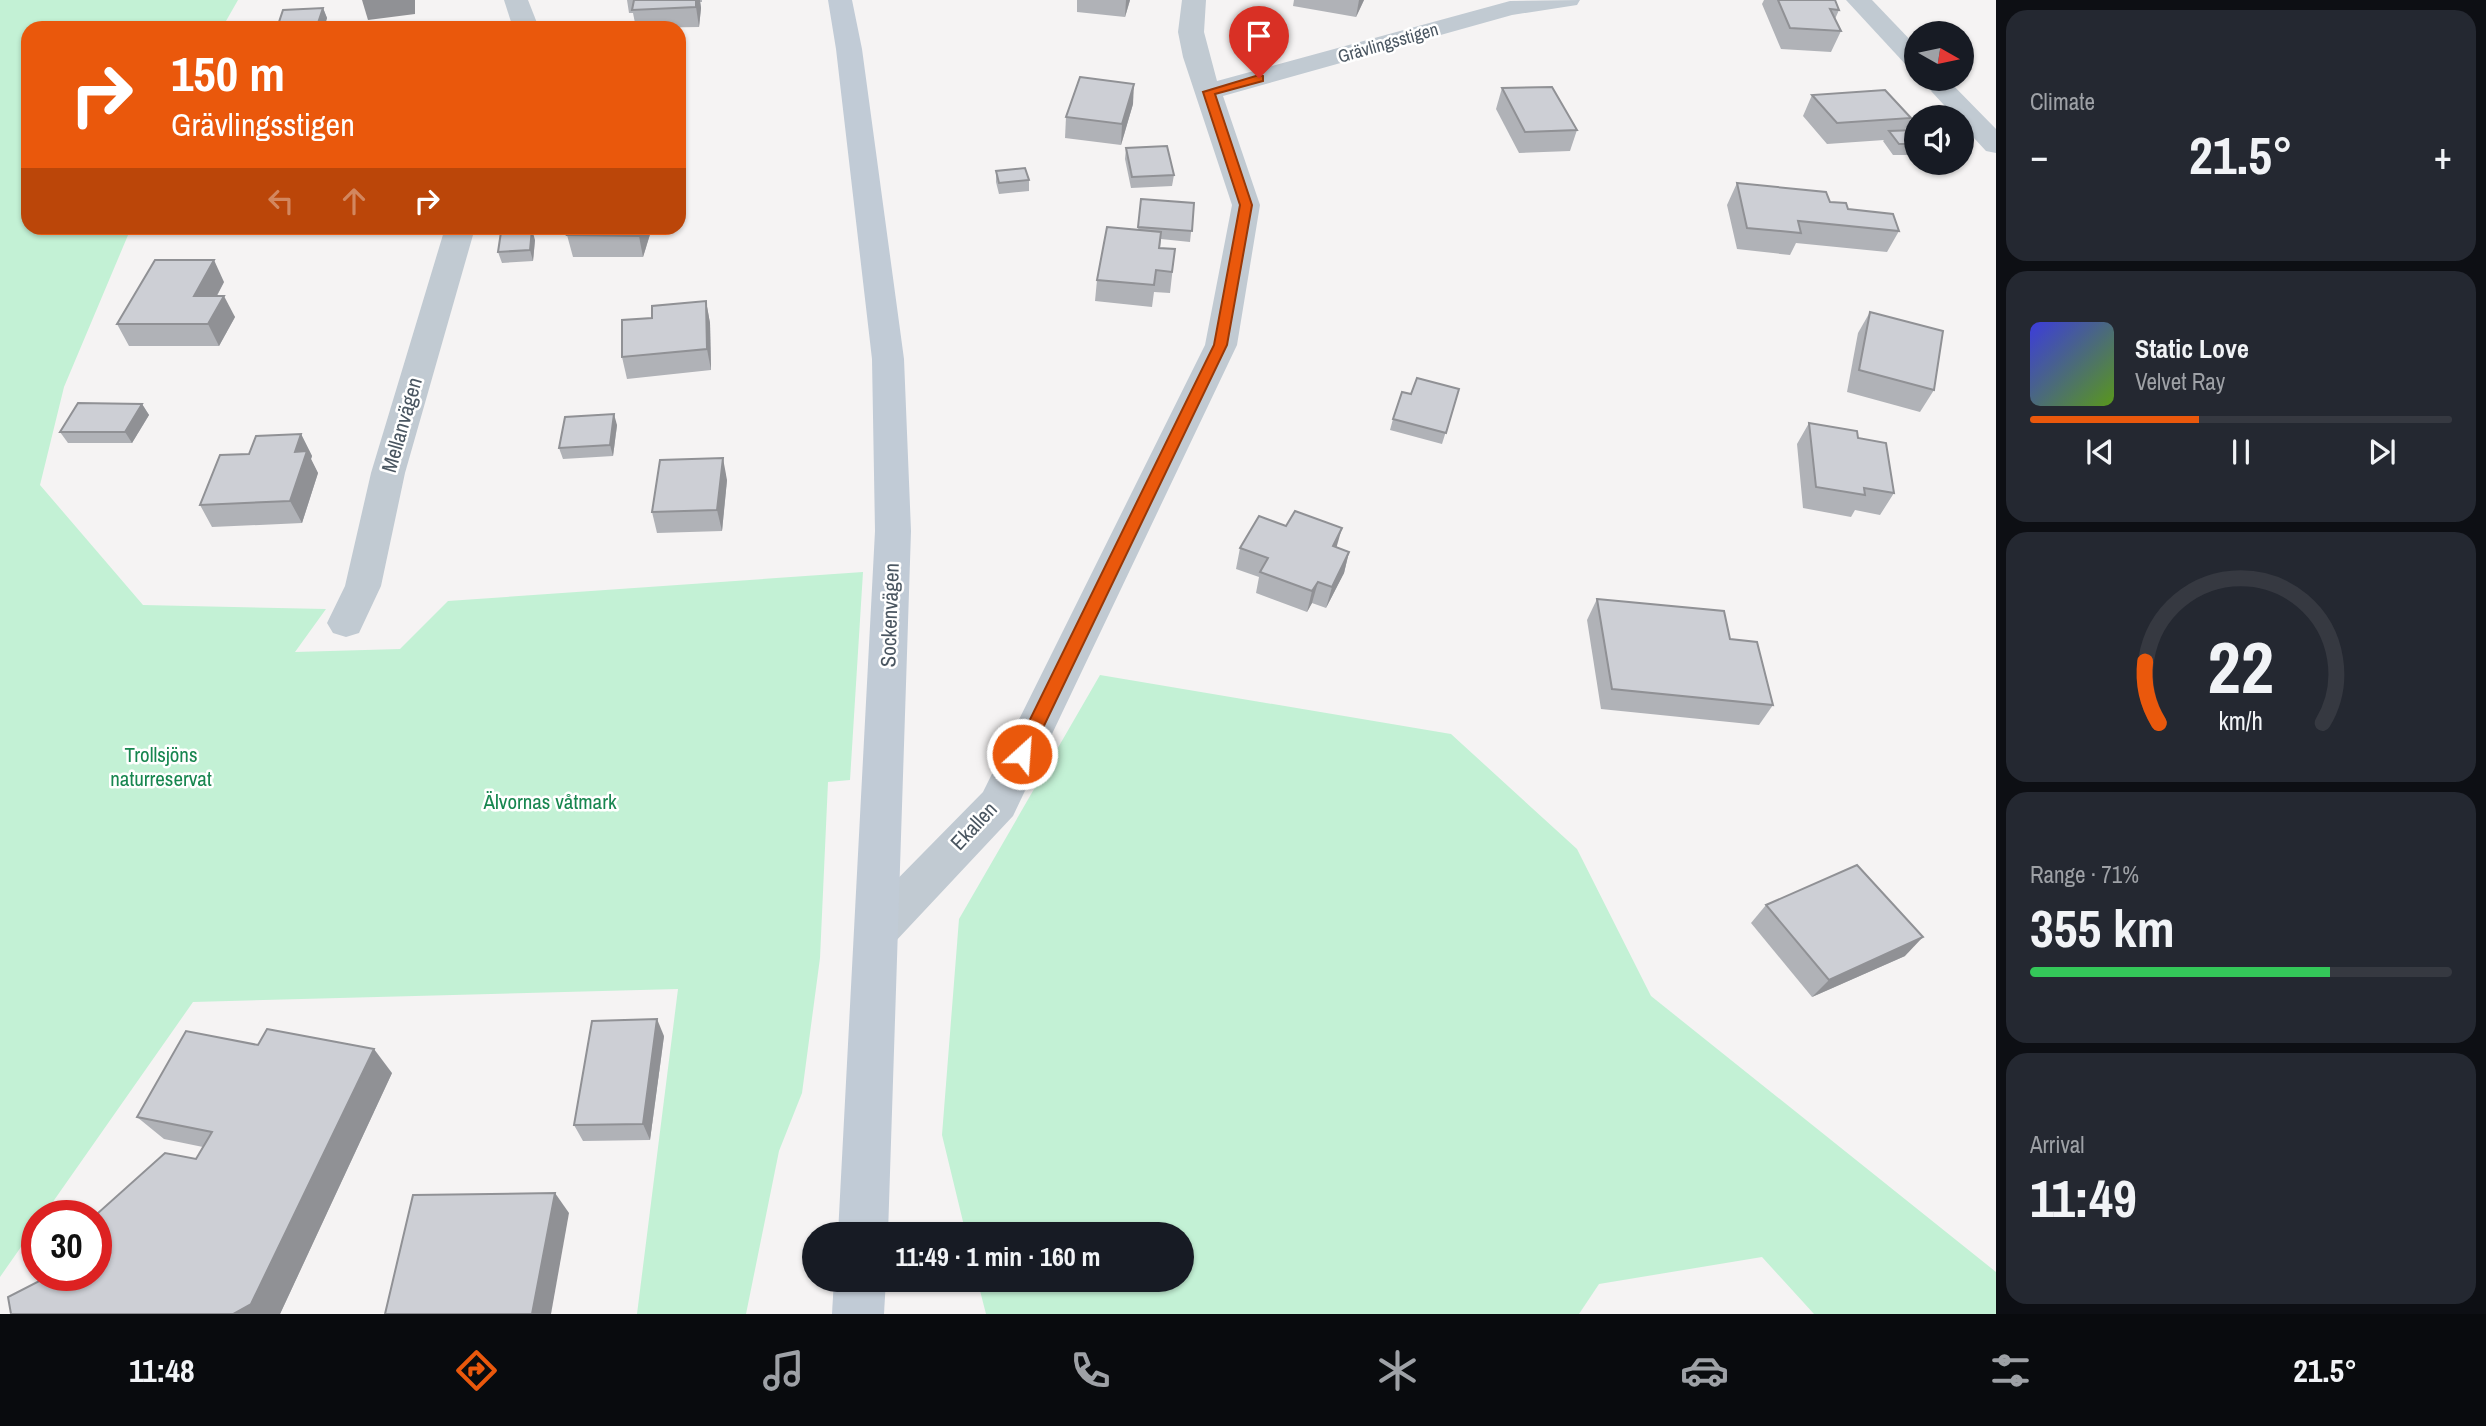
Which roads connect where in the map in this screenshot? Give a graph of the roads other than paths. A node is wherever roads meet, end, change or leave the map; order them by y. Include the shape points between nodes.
1 (516, 0) edge
2 (840, 0) edge
3 (1194, 0) edge
4 (1568, 0) edge
5 (1858, 0) edge
6 (524, 21) edge
7 (1904, 48) edge
8 (1944, 91) edge
9 (1209, 92) junction
10 (1996, 145) edge
11 (458, 235) edge
12 (346, 623) dead end
13 (878, 929) junction
14 (864, 1222) edge
15 (860, 1292) edge
16 (859, 1314) edge

1 - 6 street
2 - 13 street, Sockenvägen via 888,359 893,531
3 - 9 street, Ekallen via 1191,32
4 - 9 street, Grävlingsstigen via 1510,8
5 - 7 street
8 - 10 street
9 - 13 street, Ekallen via 1246,205 1221,345 998,804
11 - 12 street, Mellanvägen via 388,473 363,586
13 - 14 street, Sockenvägen
15 - 16 street

